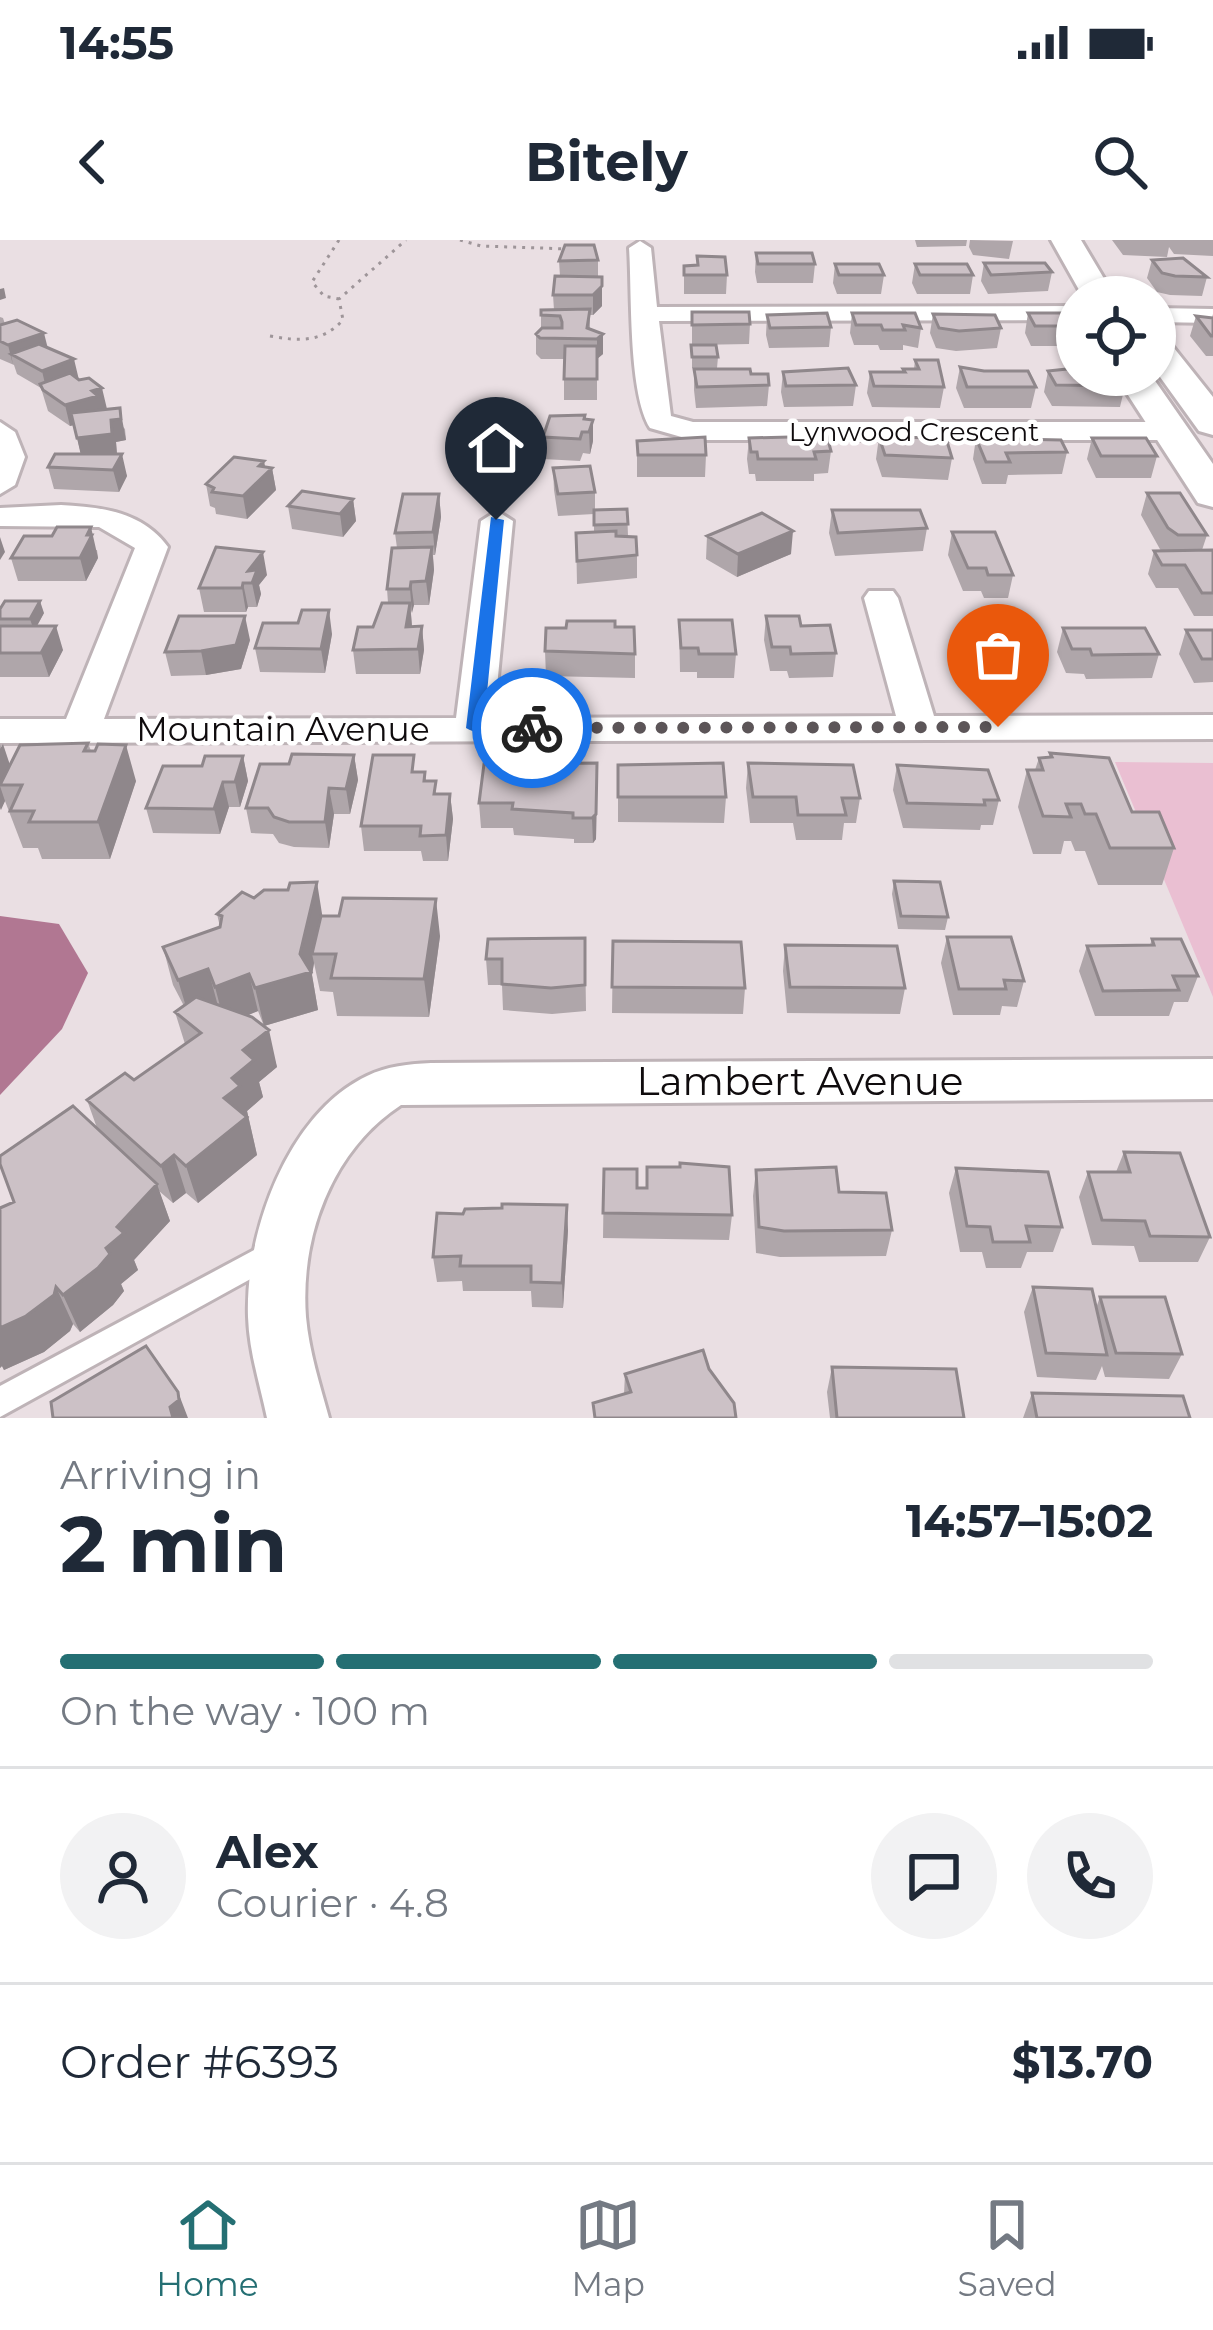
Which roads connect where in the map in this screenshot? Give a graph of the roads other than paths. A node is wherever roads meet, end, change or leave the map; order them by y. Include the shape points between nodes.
1 (1066, 240) edge
2 (640, 248) road end
3 (1087, 276) edge
4 (1056, 313) edge
5 (644, 314) junction
6 (1176, 315) edge
7 (1213, 316) edge
8 (1176, 375) edge
9 (1147, 396) edge
10 (1213, 423) edge
11 (0, 431) edge
12 (1170, 431) junction
13 (1213, 432) edge
14 (0, 485) edge
15 (1213, 494) edge
16 (0, 517) edge
17 (496, 520) dead end
18 (881, 598) dead end
19 (1213, 727) edge
20 (475, 728) junction
21 (918, 728) junction
22 (0, 730) edge
23 (81, 730) junction
24 (1213, 1079) edge
25 (280, 1249) junction
26 (0, 1402) edge
27 (298, 1418) edge

1 - 3 main road
2 - 5 street
4 - 5 street
5 - 12 street, Lynwood Crescent via 653,407 660,422 692,431
6 - 7 street
8 - 10 main road
9 - 12 main road
11 - 14 street via 10,443 10,468
12 - 13 main road
12 - 15 main road
16 - 23 street via 106,518 139,529 152,547
17 - 20 street
18 - 21 street
19 - 21 street, Mountain Avenue
20 - 21 street, Mountain Avenue
20 - 23 street, Mountain Avenue
22 - 23 street, Mountain Avenue
24 - 25 street, Lambert Avenue via 388,1088 340,1128 308,1175
25 - 26 lane
25 - 27 street via 277,1317

